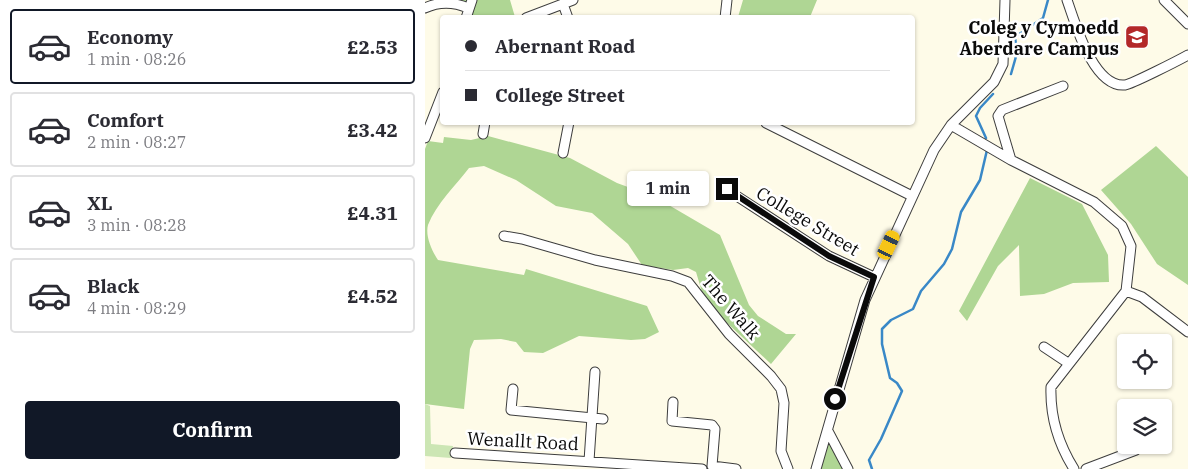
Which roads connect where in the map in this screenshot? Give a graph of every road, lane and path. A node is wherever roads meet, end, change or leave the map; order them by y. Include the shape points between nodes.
1 (573, 0) edge
2 (727, 0) edge
3 (1005, 0) edge
4 (1067, 0) edge
5 (1164, 0) edge
6 (563, 4) junction
7 (425, 8) edge
8 (469, 9) edge
9 (534, 15) edge
10 (568, 15) edge
11 (725, 15) edge
12 (1188, 24) edge
13 (1188, 56) edge
14 (1063, 86) dead end
15 (440, 100) edge
16 (484, 125) edge
17 (568, 125) edge
18 (770, 125) edge
19 (951, 125) junction
20 (483, 134) dead end
21 (425, 138) edge
22 (563, 153) dead end
23 (1011, 160) junction
24 (727, 189) dead end
25 (912, 196) junction
26 (504, 236) dead end
27 (874, 277) junction
28 (1126, 291) junction
29 (1188, 332) edge
30 (1044, 347) dead end
31 (1068, 363) junction
32 (595, 372) dead end
33 (513, 389) dead end
34 (673, 402) dead end
35 (592, 418) junction
36 (603, 419) dead end
37 (828, 431) junction
38 (455, 453) dead end
39 (1126, 454) edge
40 (589, 461) junction
41 (706, 468) edge
42 (736, 469) edge
43 (788, 469) edge
44 (816, 469) edge
45 (847, 469) edge
46 (1074, 469) edge
47 (1086, 469) edge

1 - 6 street
2 - 11 street
3 - 19 street via 1003,64 994,82
4 - 13 street via 1086,52 1102,74 1115,83 1135,82
5 - 12 street
6 - 9 street
6 - 10 street
7 - 8 street via 449,3
14 - 23 street via 1002,110 998,116
15 - 21 street
16 - 20 street
17 - 22 street
18 - 25 street
19 - 23 street
19 - 25 street via 934,150
23 - 28 street via 1094,202 1122,226 1131,246
24 - 27 street, College Street via 829,256
25 - 27 street
26 - 43 street, The Walk via 688,282 729,334 781,389 784,403 781,451
27 - 37 street
28 - 29 street via 1142,297
28 - 31 street
30 - 31 street
31 - 46 street via 1051,387 1050,405 1067,458
32 - 35 street, Wenallt Road
33 - 35 street via 511,410
34 - 41 street via 672,421 712,425 715,429
35 - 36 street
35 - 40 street, Wenallt Road
37 - 44 street
37 - 45 street
38 - 40 street, Wenallt Road
39 - 47 street
40 - 41 street, Wenallt Road
41 - 42 street, Wenallt Road

